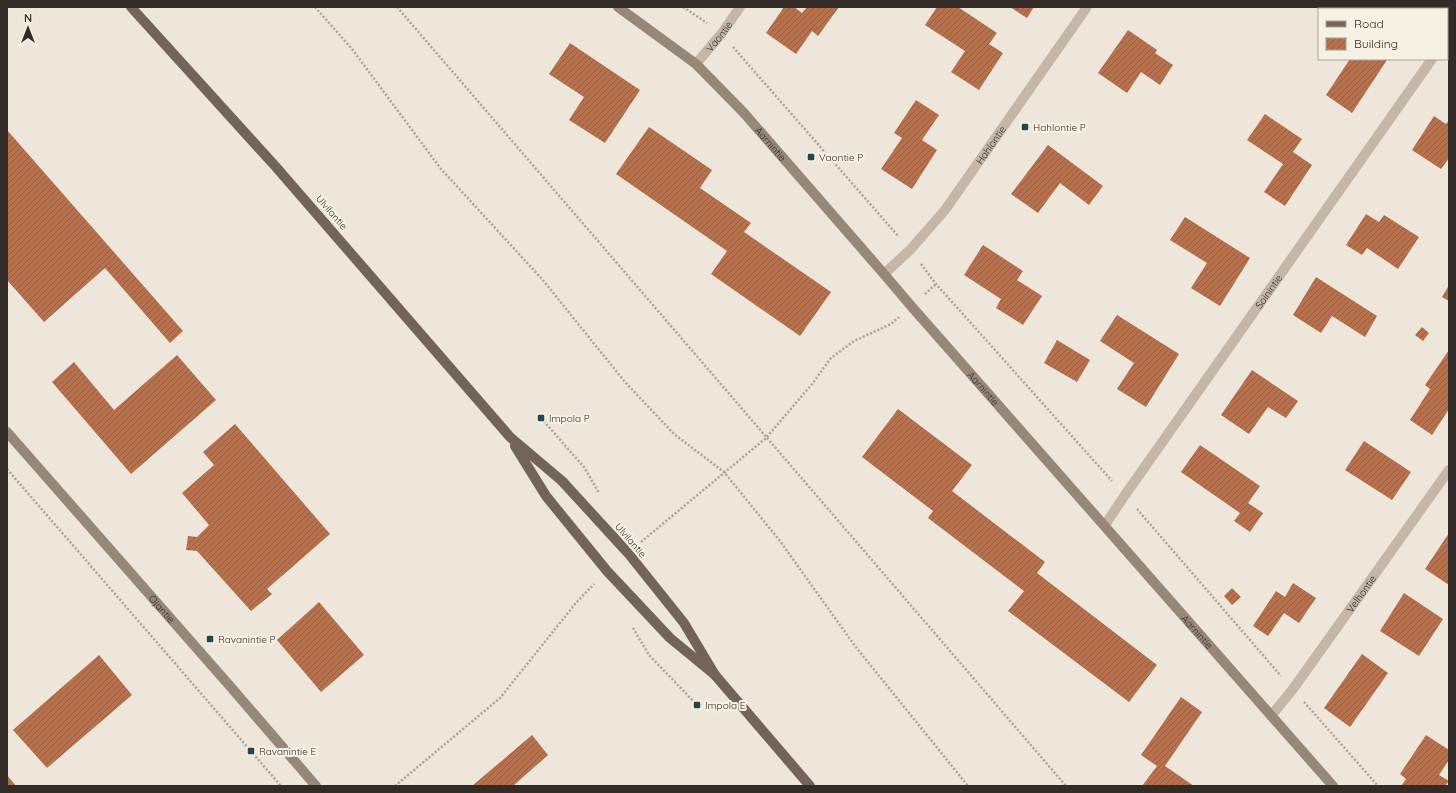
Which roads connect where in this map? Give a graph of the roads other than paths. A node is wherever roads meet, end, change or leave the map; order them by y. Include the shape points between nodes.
1 (131, 7) edge
2 (618, 7) edge
3 (740, 7) edge
4 (1087, 7) edge
5 (1431, 60) edge
6 (696, 64) junction
7 (884, 274) junction
8 (7, 432) edge
9 (510, 437) junction
10 (1449, 470) edge
11 (1105, 525) junction
12 (715, 675) junction
13 (1272, 716) junction
14 (316, 786) edge
15 (810, 786) edge
16 (1333, 786) edge

1 - 9 main road, Ulvilantie via 276,167
2 - 6 street, Aarnintie
3 - 6 street, Vaontie
4 - 7 street, Hahlontie via 945,210 910,250
5 - 11 street, Soinintie
6 - 7 street, Aarnintie via 744,113
7 - 11 street, Aarnintie
8 - 14 street, Ojantie
9 - 12 main road, Ulvilantie via 562,481 628,553 684,623
9 - 12 main road, Ulvilantie via 546,496 607,571 670,638
10 - 13 street, Velhontie
11 - 13 street, Aarnintie
12 - 15 main road, Ulvilantie
13 - 16 street, Aarnintie

